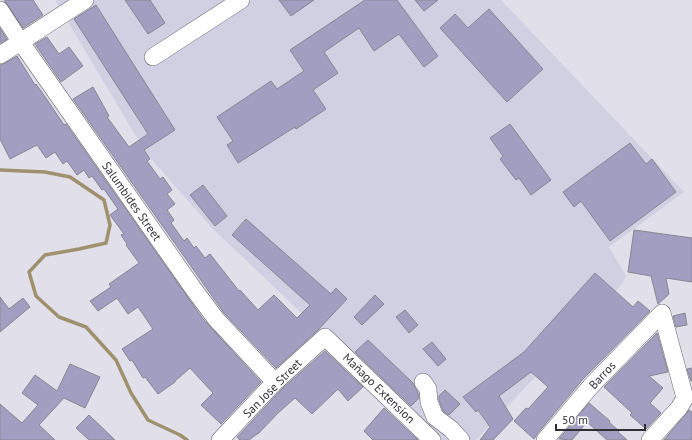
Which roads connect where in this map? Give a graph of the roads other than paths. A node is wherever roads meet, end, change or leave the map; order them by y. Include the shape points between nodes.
1 (85, 0) edge
2 (242, 0) edge
3 (0, 10) edge
4 (20, 41) junction
5 (0, 55) edge
6 (153, 57) dead end
7 (325, 337) joint
8 (275, 382) junction
9 (423, 382) dead end
10 (688, 398) edge
11 (220, 440) edge
12 (432, 440) edge
13 (461, 440) edge
14 (545, 440) edge
15 (650, 440) edge

1 - 4 street
2 - 6 street
3 - 4 street, Salumbides Street
4 - 5 street
4 - 8 street, Salumbides Street via 195,291 216,319
7 - 8 street, San Jose Street
7 - 12 street, Mañago Extension
8 - 11 street, San Jose Street
9 - 13 street via 428,390 429,402 435,417
10 - 14 street, Barros via 662,313 591,386
10 - 15 street

